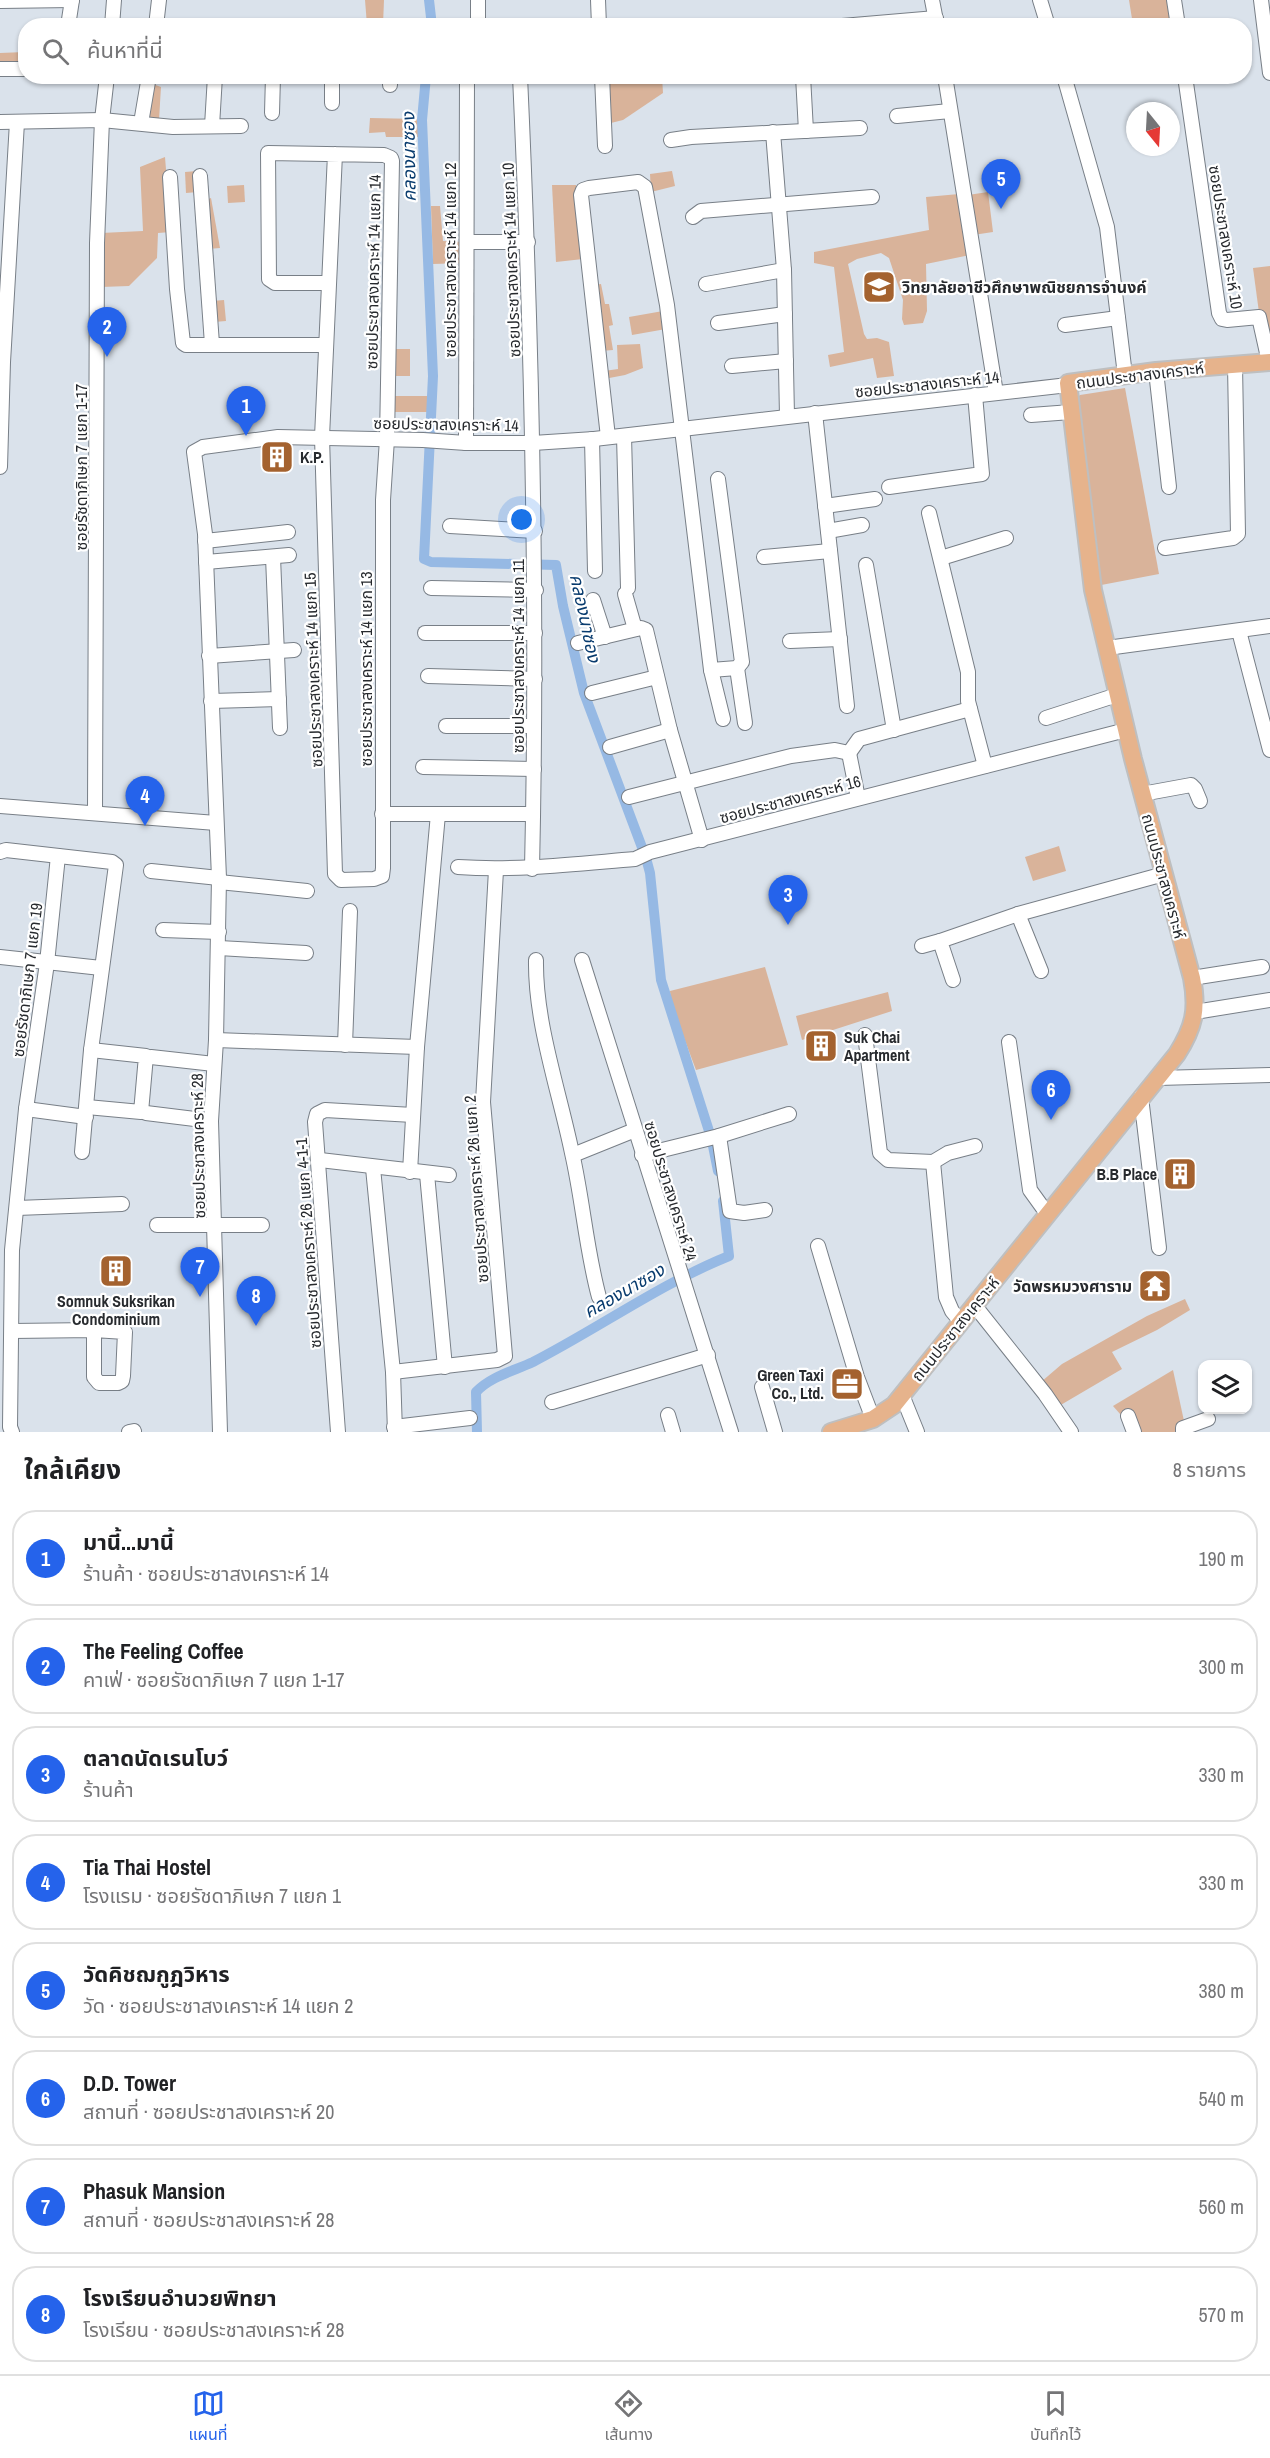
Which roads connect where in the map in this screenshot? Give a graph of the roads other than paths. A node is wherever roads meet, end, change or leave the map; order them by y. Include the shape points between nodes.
1 (72, 0) edge
2 (114, 0) edge
3 (159, 0) edge
4 (478, 0) edge
5 (598, 0) edge
6 (933, 0) edge
7 (1040, 0) edge
8 (1174, 0) edge
9 (1261, 0) edge
10 (0, 1) edge
11 (69, 18) edge
12 (113, 18) edge
13 (157, 18) edge
14 (478, 18) edge
15 (599, 18) edge
16 (935, 18) edge
17 (1046, 18) edge
18 (1177, 18) edge
19 (1270, 68) edge
20 (0, 69) edge
21 (18, 69) edge
22 (1270, 74) edge
23 (106, 84) edge
24 (148, 84) edge
25 (215, 84) edge
26 (273, 84) edge
27 (332, 84) edge
28 (467, 84) edge
29 (520, 84) edge
30 (602, 84) edge
31 (804, 84) edge
32 (946, 84) edge
33 (1066, 84) edge
34 (1186, 84) edge
35 (332, 103) dead end
36 (950, 111) junction
37 (272, 112) dead end
38 (897, 116) dead end
39 (102, 120) junction
40 (0, 122) edge
41 (17, 122) junction
42 (141, 123) junction
43 (212, 126) junction
44 (241, 126) dead end
45 (860, 128) dead end
46 (806, 131) junction
47 (773, 132) junction
48 (671, 140) dead end
49 (605, 146) dead end
50 (335, 154) junction
51 (200, 176) dead end
52 (170, 177) dead end
53 (872, 196) dead end
54 (780, 204) junction
55 (693, 217) dead end
56 (467, 242) junction
57 (528, 242) junction
58 (784, 270) junction
59 (5, 273) edge
60 (328, 283) junction
61 (706, 284) dead end
62 (785, 314) junction
63 (1118, 318) junction
64 (718, 322) dead end
65 (1065, 325) dead end
66 (212, 344) junction
67 (325, 345) junction
68 (786, 361) junction
69 (1269, 362) edge
70 (1235, 365) junction
71 (732, 366) dead end
72 (1156, 371) junction
73 (1125, 375) junction
74 (1068, 385) junction
75 (996, 393) junction
76 (975, 396) junction
77 (1071, 412) junction
78 (815, 413) junction
79 (1031, 415) dead end
80 (787, 416) junction
81 (684, 428) junction
82 (624, 435) junction
83 (322, 437) junction
84 (608, 437) junction
85 (387, 439) junction
86 (592, 439) junction
87 (466, 443) junction
88 (533, 443) junction
89 (0, 467) edge
90 (718, 479) dead end
91 (889, 487) dead end
92 (1169, 487) dead end
93 (875, 499) dead end
94 (825, 506) junction
95 (929, 513) dead end
96 (862, 525) dead end
97 (450, 526) dead end
98 (535, 531) junction
99 (828, 531) junction
100 (288, 532) dead end
101 (1006, 538) dead end
102 (205, 541) junction
103 (1165, 548) dead end
104 (830, 551) junction
105 (290, 555) dead end
106 (273, 556) junction
107 (764, 557) dead end
108 (941, 558) junction
109 (206, 562) junction
110 (866, 565) dead end
111 (595, 571) dead end
112 (431, 588) dead end
113 (536, 590) junction
114 (593, 600) dead end
115 (1270, 626) edge
116 (635, 629) junction
117 (1239, 631) junction
118 (424, 633) dead end
119 (535, 633) junction
120 (604, 637) junction
121 (840, 639) junction
122 (790, 641) dead end
123 (578, 643) dead end
124 (1107, 648) junction
125 (294, 650) dead end
126 (277, 651) junction
127 (209, 656) junction
128 (737, 668) junction
129 (711, 670) junction
130 (428, 676) dead end
131 (657, 677) junction
132 (535, 679) junction
133 (592, 693) dead end
134 (1117, 695) junction
135 (279, 699) junction
136 (211, 701) junction
137 (847, 706) dead end
138 (970, 709) junction
139 (1046, 718) dead end
140 (723, 719) dead end
141 (745, 723) dead end
142 (446, 726) dead end
143 (534, 726) junction
144 (280, 728) dead end
145 (670, 730) junction
146 (894, 730) junction
147 (1126, 730) junction
148 (610, 747) dead end
149 (1270, 750) edge
150 (849, 753) junction
151 (986, 766) junction
152 (423, 767) dead end
153 (534, 769) junction
154 (684, 783) junction
155 (1142, 794) junction
156 (629, 797) dead end
157 (858, 798) junction
158 (1200, 801) dead end
159 (0, 806) edge
160 (95, 813) junction
161 (382, 814) junction
162 (438, 814) junction
163 (533, 814) junction
164 (216, 823) junction
165 (702, 840) junction
166 (0, 852) edge
167 (58, 856) junction
168 (458, 867) dead end
169 (532, 869) junction
170 (496, 870) junction
171 (151, 871) dead end
172 (1164, 874) junction
173 (219, 880) junction
174 (359, 881) joint
175 (307, 891) dead end
176 (350, 911) dead end
177 (1018, 914) junction
178 (163, 930) dead end
179 (219, 932) junction
180 (940, 940) junction
181 (922, 946) dead end
182 (219, 948) junction
183 (306, 953) dead end
184 (0, 957) edge
185 (536, 960) dead end
186 (582, 960) dead end
187 (47, 963) junction
188 (1262, 966) dead end
189 (101, 968) junction
190 (1041, 971) dead end
191 (1192, 978) junction
192 (953, 980) dead end
193 (1270, 1000) edge
194 (1195, 1012) junction
195 (865, 1035) dead end
196 (216, 1040) junction
197 (1009, 1042) dead end
198 (345, 1045) junction
199 (417, 1047) junction
200 (91, 1050) junction
201 (151, 1057) dead end
202 (214, 1064) junction
203 (1270, 1075) edge
204 (1158, 1078) junction
205 (1141, 1097) junction
206 (27, 1109) junction
207 (86, 1112) junction
208 (146, 1113) dead end
209 (789, 1114) dead end
210 (413, 1115) junction
211 (211, 1121) junction
212 (635, 1130) junction
213 (719, 1136) junction
214 (975, 1146) dead end
215 (82, 1152) dead end
216 (573, 1155) junction
217 (642, 1155) junction
218 (320, 1160) junction
219 (933, 1162) junction
220 (373, 1168) junction
221 (410, 1172) junction
222 (427, 1174) junction
223 (449, 1175) dead end
224 (122, 1204) dead end
225 (17, 1208) junction
226 (765, 1210) dead end
227 (1048, 1215) junction
228 (157, 1225) dead end
229 (216, 1225) junction
230 (262, 1226) dead end
231 (818, 1246) dead end
232 (1159, 1248) dead end
233 (6, 1250) edge
234 (599, 1297) dead end
235 (975, 1306) junction
236 (961, 1322) junction
237 (94, 1330) dead end
238 (12, 1331) junction
239 (708, 1355) junction
240 (446, 1367) junction
241 (393, 1372) junction
242 (762, 1387) dead end
243 (902, 1395) junction
244 (552, 1402) dead end
245 (668, 1415) dead end
246 (1128, 1416) dead end
247 (5, 1418) edge
248 (470, 1418) dead end
249 (873, 1419) junction
250 (1208, 1419) dead end
251 (395, 1430) edge
252 (12, 1432) edge
253 (220, 1432) edge
254 (338, 1432) edge
255 (673, 1432) edge
256 (731, 1432) edge
257 (775, 1432) edge
258 (831, 1432) edge
259 (917, 1432) edge
260 (1071, 1432) edge
261 (1134, 1432) edge
262 (1183, 1432) edge

1 - 10 street
1 - 11 street
2 - 12 street
3 - 13 street
4 - 14 street
5 - 15 street
6 - 16 street
7 - 17 street
8 - 18 street
9 - 19 street
19 - 22 street
20 - 21 street
23 - 39 street, ซอยรัชดาภิเษก 7 แยก 1-17
24 - 42 street
25 - 43 street
26 - 37 street
27 - 35 street
28 - 56 street, ซอยประชาสงเคราะห์ 14 แยก 12
29 - 57 street, ซอยประชาสงเคราะห์ 14 แยก 10
30 - 49 street
31 - 46 street
32 - 36 street
33 - 63 street via 1107,227
34 - 69 street, ซอยประชาสงเคราะห์ 10 via 1219,314 1227,320 1259,317
36 - 38 street
36 - 75 street
39 - 41 street
39 - 42 street
39 - 160 street, ซอยรัชดาภิเษก 7 แยก 1-17 via 97,243
40 - 41 street
41 - 59 street
42 - 43 street
43 - 44 street
45 - 46 street
46 - 47 street
47 - 48 street
47 - 54 street
50 - 60 street, ซอยประชาสงเคราะห์ 14 แยก 15
50 - 60 street, ซอยประชาสงเคราะห์ 14 แยก 14 via 268,153 269,279 275,283
50 - 85 street, ซอยประชาสงเคราะห์ 14 แยก 14 via 384,155 392,161
51 - 66 street
52 - 66 street via 183,343
53 - 54 street
54 - 55 street via 701,211
54 - 58 street
56 - 57 street
56 - 87 street, ซอยประชาสงเคราะห์ 14 แยก 12
57 - 88 street, ซอยประชาสงเคราะห์ 14 แยก 10
58 - 61 street
58 - 62 street
59 - 89 street
60 - 67 street, ซอยประชาสงเคราะห์ 14 แยก 15
62 - 64 street
62 - 68 street
63 - 65 street
63 - 73 street
66 - 67 street
67 - 83 street, ซอยประชาสงเคราะห์ 14 แยก 15
68 - 71 street
68 - 80 street
69 - 70 main road, ถนนประชาสงเคราะห์
70 - 72 main road, ถนนประชาสงเคราะห์
70 - 103 street via 1238,534
72 - 73 main road, ถนนประชาสงเคราะห์
72 - 92 street
73 - 74 main road, ถนนประชาสงเคราะห์
74 - 75 street, ซอยประชาสงเคราะห์ 14
74 - 77 main road, ถนนประชาสงเคราะห์
75 - 76 street, ซอยประชาสงเคราะห์ 14
76 - 78 street, ซอยประชาสงเคราะห์ 14
76 - 91 street via 982,474
77 - 79 street
77 - 124 main road, ถนนประชาสงเคราะห์ via 1089,571
78 - 80 street, ซอยประชาสงเคราะห์ 14
78 - 94 street
80 - 81 street, ซอยประชาสงเคราะห์ 14
81 - 82 street, ซอยประชาสงเคราะห์ 14
81 - 84 street via 645,187 638,182 612,185 589,188 581,195
81 - 129 street
82 - 84 street, ซอยประชาสงเคราะห์ 14
82 - 116 street via 627,591
83 - 85 street, ซอยประชาสงเคราะห์ 14
83 - 102 street, ซอยประชาสงเคราะห์ 14 via 278,437 203,447 194,452
83 - 174 street, ซอยประชาสงเคราะห์ 14 แยก 15 via 335,873 341,880
84 - 86 street, ซอยประชาสงเคราะห์ 14
85 - 87 street, ซอยประชาสงเคราะห์ 14
85 - 161 street, ซอยประชาสงเคราะห์ 14 แยก 13 via 383,500
86 - 88 street, ซอยประชาสงเคราะห์ 14
86 - 111 street
87 - 88 street, ซอยประชาสงเคราะห์ 14
88 - 98 street, ซอยประชาสงเคราะห์ 14 แยก 11
90 - 128 street via 742,662
93 - 94 street
94 - 99 street
95 - 108 street
96 - 99 street
97 - 98 street
98 - 113 street, ซอยประชาสงเคราะห์ 14 แยก 11
99 - 104 street
100 - 102 street
101 - 108 street
102 - 109 street, ซอยประชาสงเคราะห์ 14
104 - 107 street
104 - 121 street
105 - 106 street
106 - 109 street
106 - 126 street
108 - 138 street via 968,672
109 - 127 street, ซอยประชาสงเคราะห์ 14
110 - 146 street
112 - 113 street
113 - 119 street, ซอยประชาสงเคราะห์ 14 แยก 11
114 - 120 street
115 - 117 street
116 - 120 street
116 - 131 street via 646,630
117 - 124 street
117 - 149 street
118 - 119 street
119 - 132 street, ซอยประชาสงเคราะห์ 14 แยก 11
120 - 123 street
121 - 122 street
121 - 137 street
124 - 134 main road, ถนนประชาสงเคราะห์
125 - 126 street
126 - 127 street
126 - 135 street
127 - 136 street, ซอยประชาสงเคราะห์ 14
128 - 129 street
128 - 141 street
129 - 140 street
130 - 132 street
131 - 133 street
131 - 145 street
132 - 143 street, ซอยประชาสงเคราะห์ 14 แยก 11
134 - 139 street
134 - 147 main road, ถนนประชาสงเคราะห์
135 - 136 street
135 - 144 street
136 - 164 street, ซอยประชาสงเคราะห์ 14
138 - 146 street
138 - 151 street
142 - 143 street
143 - 153 street, ซอยประชาสงเคราะห์ 14 แยก 11
145 - 148 street
145 - 154 street
146 - 150 street via 859,739
147 - 151 street, ซอยประชาสงเคราะห์ 16
147 - 155 main road, ถนนประชาสงเคราะห์
150 - 154 street via 835,750 791,756
150 - 157 street
151 - 157 street, ซอยประชาสงเคราะห์ 16
152 - 153 street
153 - 163 street, ซอยประชาสงเคราะห์ 14 แยก 11
154 - 156 street
154 - 165 street
155 - 158 street via 1191,785
155 - 172 main road, ถนนประชาสงเคราะห์
157 - 165 street, ซอยประชาสงเคราะห์ 16
159 - 160 street
160 - 164 street
161 - 162 street
161 - 174 street, ซอยประชาสงเคราะห์ 14 แยก 13 via 381,876
162 - 163 street
162 - 199 street
163 - 169 street, ซอยประชาสงเคราะห์ 14 แยก 11
164 - 173 street, ซอยประชาสงเคราะห์ 28
165 - 169 street, ซอยประชาสงเคราะห์ 16 via 634,859
166 - 167 street
167 - 187 street, ซอยรัชดาภิเษก 7 แยก 19
167 - 189 street via 116,865
168 - 170 street, ซอยประชาสงเคราะห์ 16
169 - 170 street, ซอยประชาสงเคราะห์ 16
170 - 240 street, ซอยประชาสงเคราะห์ 26 แยก 2 via 483,1102 505,1356
171 - 173 street
172 - 177 street
172 - 191 main road, ถนนประชาสงเคราะห์
173 - 175 street
173 - 179 street, ซอยประชาสงเคราะห์ 28
176 - 198 street
177 - 180 street
177 - 190 street
178 - 179 street
179 - 182 street, ซอยประชาสงเคราะห์ 28
180 - 181 street
180 - 192 street
182 - 183 street
182 - 196 street, ซอยประชาสงเคราะห์ 28
184 - 187 street
185 - 216 street via 536,990
186 - 212 street, ซอยประชาสงเคราะห์ 24
187 - 189 street
187 - 206 street, ซอยรัชดาภิเษก 7 แยก 19
188 - 191 street
189 - 200 street
191 - 194 main road, ถนนประชาสงเคราะห์
193 - 194 street
194 - 204 main road, ถนนประชาสงเคราะห์ via 1185,1043
195 - 219 street via 880,1154 888,1160
196 - 198 street
196 - 202 street, ซอยประชาสงเคราะห์ 28
197 - 227 street via 1030,1190
198 - 199 street
199 - 210 street
200 - 207 street
200 - 207 street via 146,1056 141,1112
201 - 202 street
202 - 211 street, ซอยประชาสงเคราะห์ 28
203 - 204 street
204 - 205 main road, ถนนประชาสงเคราะห์
205 - 227 main road, ถนนประชาสงเคราะห์
205 - 232 street
206 - 207 street
206 - 225 street, ซอยรัชดาภิเษก 7 แยก 19
207 - 215 street
208 - 211 street
209 - 213 street
210 - 218 street, ซอยประชาสงเคราะห์ 26 แยก 4-1-1 via 325,1110 317,1114 315,1122
210 - 221 street
211 - 229 street, ซอยประชาสงเคราะห์ 28
212 - 216 street
212 - 217 street, ซอยประชาสงเคราะห์ 24
213 - 217 street
213 - 226 street via 730,1211
214 - 219 street via 948,1153
216 - 234 street
217 - 239 street, ซอยประชาสงเคราะห์ 24
218 - 220 street
218 - 254 street, ซอยประชาสงเคราะห์ 26 แยก 4-1-1
219 - 236 street via 946,1297
220 - 221 street
220 - 241 street
221 - 222 street
222 - 223 street
222 - 240 street
224 - 225 street
225 - 233 street, ซอยรัชดาภิเษก 7 แยก 19
227 - 235 main road, ถนนประชาสงเคราะห์
228 - 229 street
229 - 230 street
229 - 253 street, ซอยประชาสงเคราะห์ 28
231 - 249 street via 856,1377
233 - 238 street, ซอยรัชดาภิเษก 7 แยก 19
235 - 236 main road, ถนนประชาสงเคราะห์
235 - 260 street
236 - 243 main road, ถนนประชาสงเคราะห์
237 - 238 street
238 - 247 street, ซอยรัชดาภิเษก 7 แยก 19
239 - 244 street
239 - 256 street, ซอยประชาสงเคราะห์ 24
240 - 241 street, ซอยประชาสงเคราะห์ 26 แยก 2
241 - 251 street
242 - 257 street
243 - 249 main road, ถนนประชาสงเคราะห์
243 - 259 street
245 - 255 street
246 - 261 street
247 - 252 street, ซอยรัชดาภิเษก 7 แยก 19
248 - 251 street
249 - 258 main road, ถนนประชาสงเคราะห์
250 - 262 street via 1183,1428

